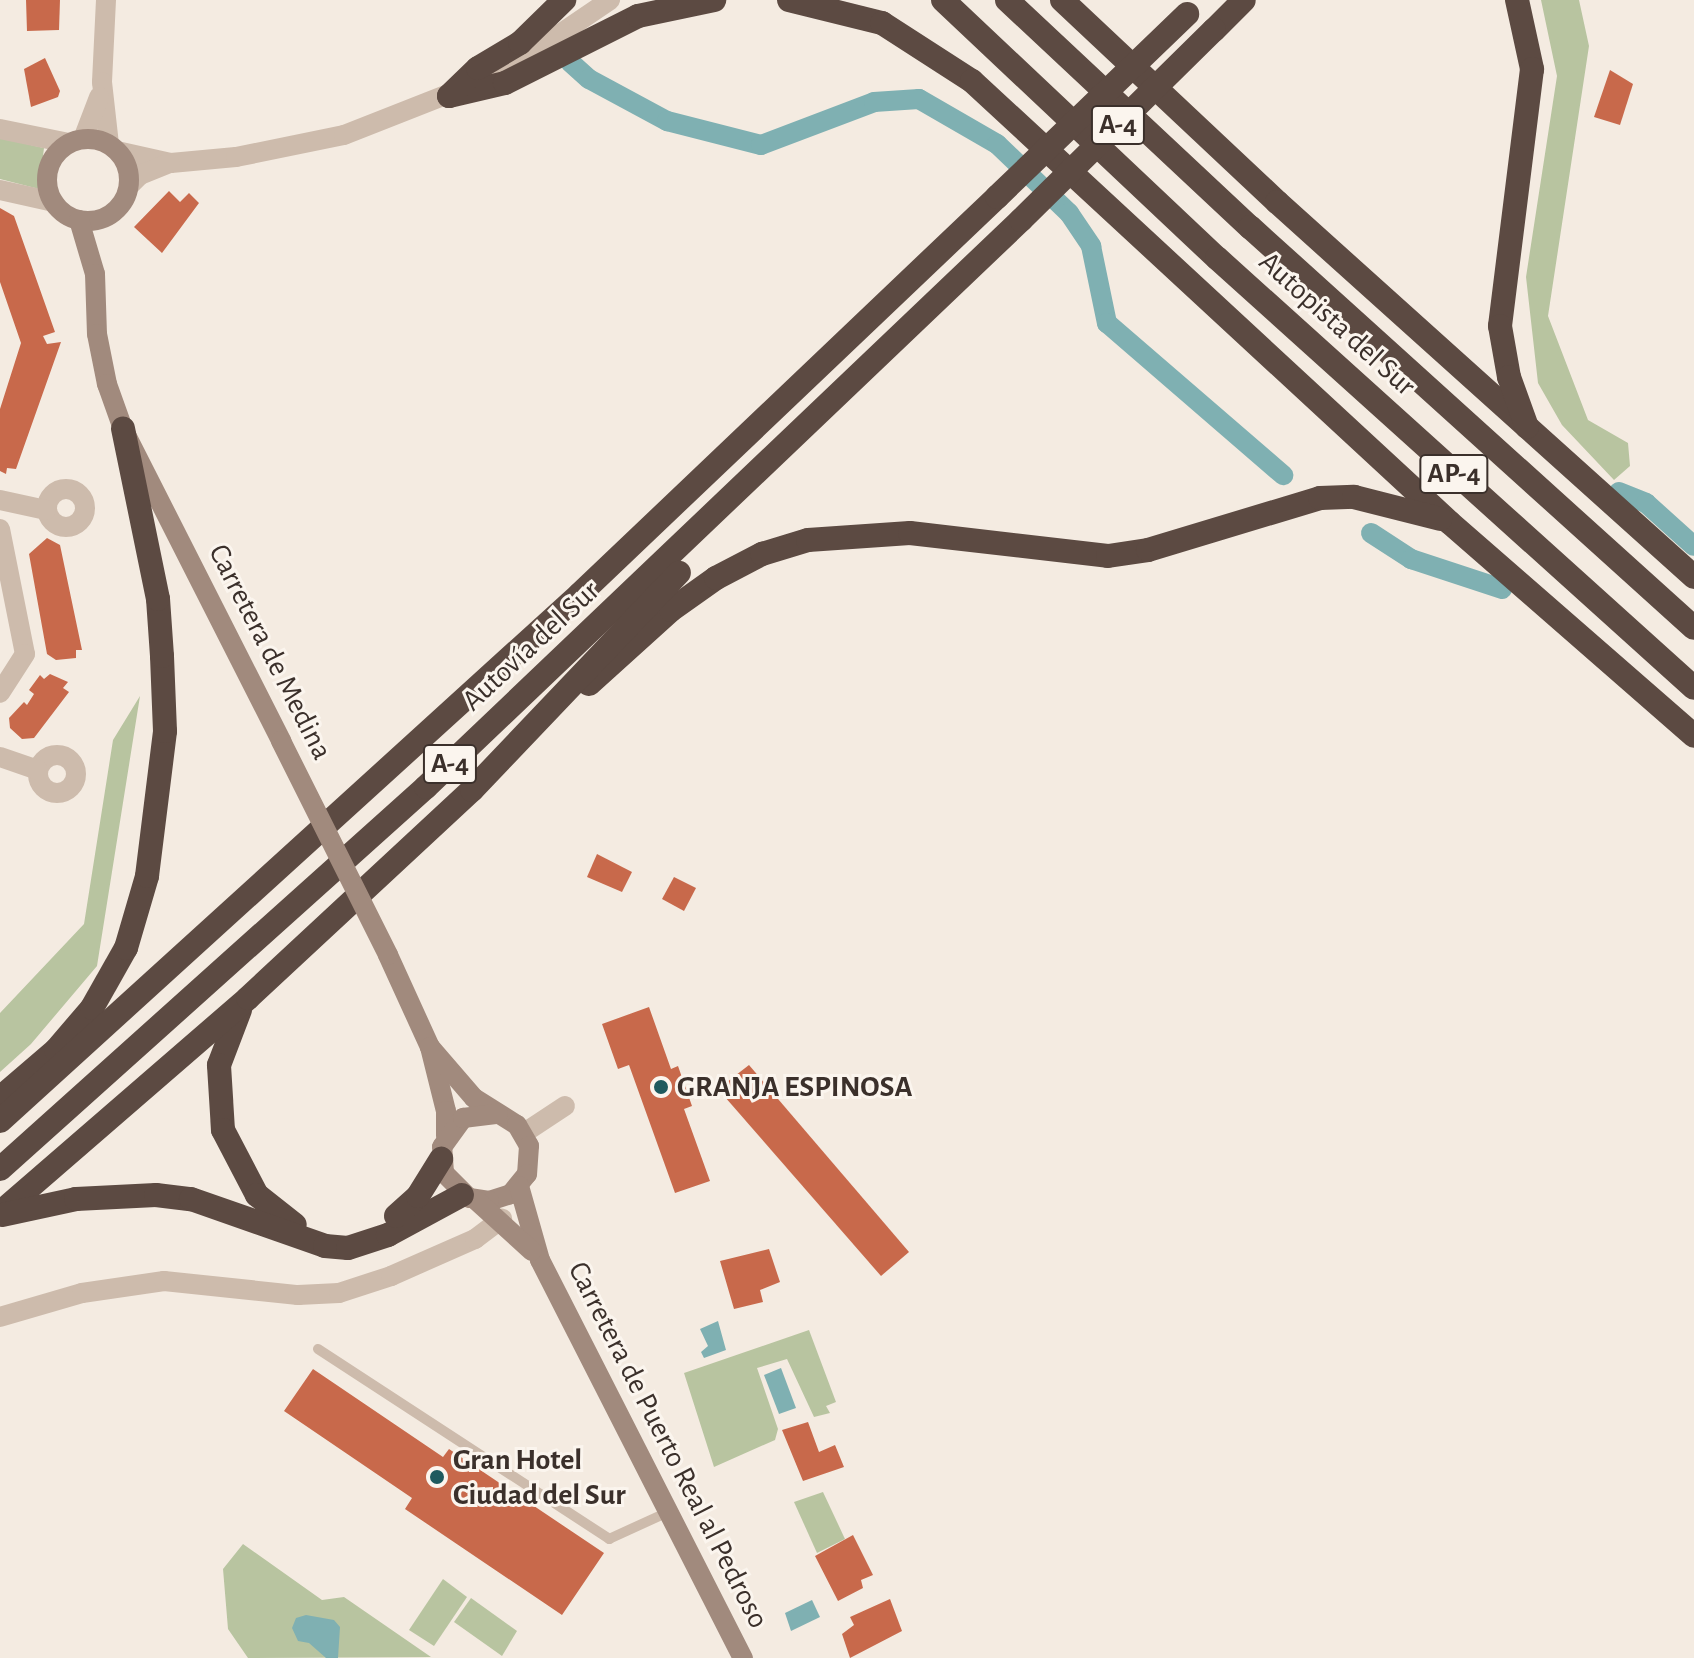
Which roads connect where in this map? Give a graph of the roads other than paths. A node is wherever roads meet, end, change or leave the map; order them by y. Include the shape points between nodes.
1 (106, 0) edge
2 (564, 0) edge
3 (610, 0) edge
4 (714, 0) edge
5 (789, 0) edge
6 (943, 0) edge
7 (1007, 0) edge
8 (1062, 0) edge
9 (1244, 0) edge
10 (1517, 0) edge
11 (1194, 7) edge
12 (102, 82) junction
13 (449, 96) junction
14 (0, 129) edge
15 (76, 141) junction
16 (113, 147) junction
17 (171, 163) junction
18 (129, 186) junction
19 (0, 190) edge
20 (54, 202) junction
21 (103, 218) junction
22 (79, 220) junction
23 (95, 274) junction
24 (123, 429) junction
25 (1527, 429) junction
26 (785, 451) junction
27 (0, 500) edge
28 (46, 510) dead end
29 (1449, 522) junction
30 (0, 529) edge
31 (1694, 577) edge
32 (0, 627) edge
33 (1694, 628) edge
34 (21, 634) junction
35 (1694, 688) edge
36 (0, 693) edge
37 (533, 727) junction
38 (1694, 736) edge
39 (0, 757) edge
40 (38, 770) dead end
41 (248, 998) junction
42 (430, 1047) junction
43 (0, 1098) edge
44 (565, 1106) dead end
45 (498, 1114) junction
46 (0, 1121) edge
47 (524, 1133) junction
48 (444, 1147) junction
49 (0, 1169) edge
50 (519, 1186) junction
51 (469, 1198) junction
52 (0, 1214) edge
53 (502, 1219) junction
54 (540, 1260) junction
55 (0, 1317) edge
56 (318, 1349) dead end
57 (668, 1512) junction
58 (743, 1658) edge

1 - 12 street
2 - 13 highway via 520,43 478,68
3 - 13 street via 529,55
4 - 13 highway via 638,16 505,83
5 - 29 highway via 882,23 972,81
6 - 35 highway, Autopista del Sur / AP-4 via 1229,269
7 - 33 highway, Autopista del Sur / AP-4
8 - 25 highway
9 - 26 highway, Autovía del Sur / A-4, bridge
10 - 25 highway via 1532,69 1500,326 1509,377
11 - 46 highway, Autovía del Sur / A-4, bridge via 580,594
12 - 15 street
12 - 16 street
13 - 17 street via 344,135 236,157
14 - 15 street
15 - 16 main road
15 - 20 main road via 50,163 47,176
16 - 17 street
16 - 18 main road via 129,173
17 - 18 street via 140,175
18 - 21 main road via 120,205
19 - 20 street
20 - 22 main road
21 - 22 main road
21 - 23 main road, Carretera de Medina
22 - 23 main road, Carretera de Medina
23 - 24 main road, Carretera de Medina via 97,334
24 - 42 main road, Carretera de Medina, bridge
24 - 43 highway via 158,599 162,656 165,731 147,876 126,948 92,1008 56,1050
25 - 31 highway
26 - 37 highway via 716,536 580,671
26 - 49 highway, Autovía del Sur / A-4 via 426,787
27 - 28 street
29 - 37 highway via 1354,497 1281,507 1188,539 1108,556 910,533 808,540 762,554 716,578
29 - 38 highway
30 - 34 street
32 - 34 street
34 - 36 street via 25,654
37 - 41 highway
39 - 40 street
41 - 48 highway via 223,1045 218,1109 242,1175 276,1213 327,1237 364,1234 407,1208
41 - 52 highway
42 - 45 main road via 452,1077
42 - 48 main road
44 - 47 street
45 - 47 main road
45 - 48 main road via 472,1114
47 - 50 main road via 530,1160
48 - 51 main road via 444,1173
50 - 51 main road via 500,1199
50 - 54 main road
51 - 52 highway via 348,1248 325,1246 203,1202 156,1195 76,1199
51 - 53 main road
53 - 54 main road
53 - 55 street via 475,1239 339,1293 298,1295 164,1281 82,1293
54 - 57 main road, Carretera de Puerto Real al Pedroso
56 - 57 lane via 609,1539
57 - 58 main road, Carretera de Puerto Real al Pedroso

